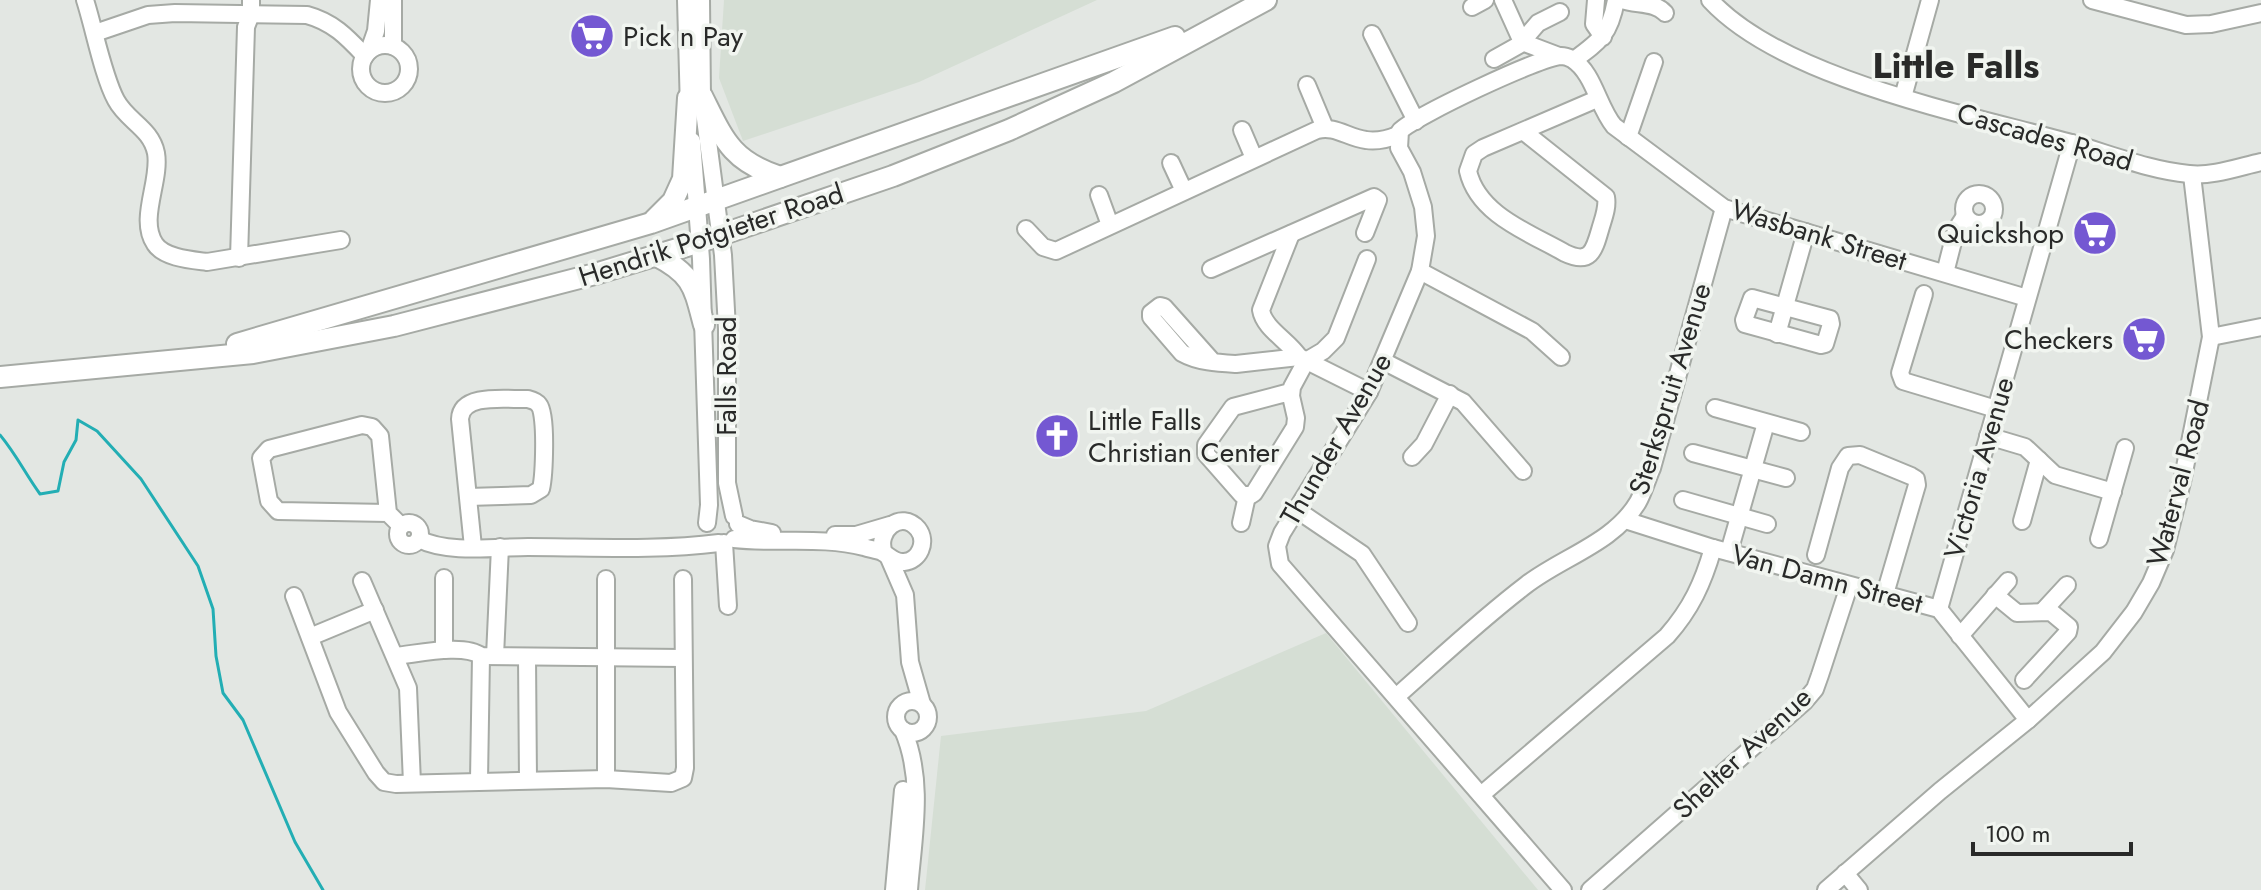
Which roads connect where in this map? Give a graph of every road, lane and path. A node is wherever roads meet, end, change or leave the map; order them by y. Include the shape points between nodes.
1 (85, 0) edge
2 (379, 0) edge
3 (393, 0) edge
4 (686, 0) edge
5 (701, 0) edge
6 (1266, 0) edge
7 (1503, 0) edge
8 (1596, 0) edge
9 (1616, 0) edge
10 (1622, 0) edge
11 (1710, 0) edge
12 (1930, 0) edge
13 (2092, 0) edge
14 (251, 7) edge
15 (1560, 12) dead end
16 (1665, 13) dead end
17 (2261, 13) edge
18 (1223, 21) junction
19 (95, 33) junction
20 (1372, 34) dead end
21 (1603, 37) junction
22 (1522, 42) junction
23 (393, 46) junction
24 (367, 53) junction
25 (1566, 58) junction
26 (1494, 59) dead end
27 (1654, 62) dead end
28 (1307, 85) dead end
29 (695, 97) junction
30 (1903, 97) junction
31 (1597, 99) junction
32 (1416, 121) junction
33 (1325, 128) junction
34 (1242, 130) dead end
35 (1523, 131) junction
36 (1628, 137) junction
37 (1394, 141) junction
38 (2072, 143) junction
39 (1254, 158) junction
40 (2261, 162) edge
41 (1171, 163) dead end
42 (2192, 175) junction
43 (780, 177) junction
44 (1184, 191) junction
45 (1099, 195) dead end
46 (708, 203) junction
47 (1724, 208) junction
48 (1965, 216) dead end
49 (651, 223) junction
50 (1110, 225) junction
51 (1026, 229) dead end
52 (1806, 232) junction
53 (1365, 233) dead end
54 (721, 234) junction
55 (1291, 234) junction
56 (341, 240) dead end
57 (700, 242) junction
58 (655, 255) junction
59 (239, 258) junction
60 (1367, 259) dead end
61 (1211, 269) dead end
62 (1420, 271) junction
63 (1945, 273) junction
64 (1924, 294) dead end
65 (2027, 298) junction
66 (1785, 306) junction
67 (704, 325) junction
68 (2261, 327) edge
69 (1777, 334) junction
70 (2211, 337) junction
71 (1561, 357) dead end
72 (1302, 359) junction
73 (1383, 361) junction
74 (171, 362) junction
75 (1213, 362) dead end
76 (0, 377) edge
77 (1290, 392) junction
78 (1369, 392) junction
79 (1450, 394) junction
80 (1715, 408) dead end
81 (1996, 409) junction
82 (1766, 423) junction
83 (727, 425) junction
84 (707, 426) junction
85 (1801, 432) dead end
86 (1988, 436) junction
87 (2125, 448) dead end
88 (1693, 453) dead end
89 (1412, 457) dead end
90 (2039, 460) junction
91 (1754, 468) junction
92 (1523, 471) dead end
93 (1786, 478) dead end
94 (2113, 492) junction
95 (1247, 496) junction
96 (468, 497) junction
97 (1683, 500) dead end
98 (1297, 510) junction
99 (388, 513) junction
100 (1739, 517) junction
101 (1625, 520) junction
102 (2022, 521) dead end
103 (1241, 523) dead end
104 (891, 524) junction
105 (1767, 524) dead end
106 (707, 525) junction
107 (730, 533) junction
108 (2099, 539) dead end
109 (678, 546) junction
110 (473, 547) junction
111 (500, 547) junction
112 (1721, 550) junction
113 (887, 555) junction
114 (918, 555) junction
115 (1816, 555) dead end
116 (444, 578) dead end
117 (606, 579) dead end
118 (683, 579) dead end
119 (362, 581) dead end
120 (2008, 581) dead end
121 (2067, 585) dead end
122 (1849, 586) junction
123 (1885, 594) junction
124 (905, 595) junction
125 (1995, 595) junction
126 (294, 596) dead end
127 (728, 606) dead end
128 (1939, 609) junction
129 (375, 610) junction
130 (2043, 611) junction
131 (1408, 623) dead end
132 (1960, 636) junction
133 (310, 637) junction
134 (444, 650) junction
135 (395, 656) junction
136 (488, 656) junction
137 (527, 657) junction
138 (606, 658) junction
139 (683, 658) junction
140 (910, 662) junction
141 (2024, 680) dead end
142 (1396, 697) junction
143 (922, 704) junction
144 (901, 705) junction
145 (2028, 720) junction
146 (923, 728) junction
147 (903, 730) junction
148 (915, 769) junction
149 (606, 779) junction
150 (479, 780) junction
151 (528, 780) junction
152 (412, 783) junction
153 (903, 790) dead end
154 (1481, 795) junction
155 (1845, 873) junction
156 (894, 890) edge
157 (909, 890) edge
158 (1563, 890) edge
159 (1590, 890) edge
160 (1826, 890) edge
161 (1859, 890) edge

1 - 19 street
2 - 24 street
3 - 23 street
4 - 29 street
5 - 29 street
6 - 18 main road, Hendrik Potgieter Road
7 - 22 street
8 - 21 street via 1594,24
9 - 21 street
10 - 16 street via 1659,7
11 - 30 street, Cascades Road via 1728,19 1782,50
12 - 30 street
13 - 17 street via 2186,25
14 - 19 street via 148,15
14 - 24 street via 325,20
14 - 59 street via 246,27
15 - 22 street via 1534,25
18 - 43 main road, Hendrik Potgieter Road
18 - 54 main road, Hendrik Potgieter Road via 1114,82 1009,130
19 - 59 street via 114,97 153,143 157,158 150,231 156,245 189,260
20 - 32 street
21 - 25 street
22 - 25 street
22 - 26 street
23 - 24 street
23 - 24 street via 409,70 394,92 374,91 364,82 361,69
25 - 31 street, Wasbank Street via 1585,73
25 - 32 street via 1481,88
27 - 36 street
28 - 33 street
29 - 43 main road via 733,151 758,170
29 - 46 street
29 - 49 main road via 683,179 673,201
30 - 38 street, Cascades Road
31 - 35 street
31 - 36 street, Wasbank Street via 1604,114
32 - 37 street
33 - 37 street via 1366,140
33 - 39 street
34 - 39 street
35 - 35 street via 1606,197 1594,251 1586,257 1575,258 1497,214 1470,178 1474,154
36 - 47 street, Wasbank Street
37 - 62 street, Thunder Avenue via 1412,172 1423,207 1426,236
38 - 42 street, Cascades Road
38 - 65 street, Victoria Avenue
39 - 44 street
40 - 42 street, Cascades Road
41 - 44 street
42 - 70 street, Waterval Road
43 - 46 main road, Hendrik Potgieter Road
44 - 50 street
45 - 50 street
46 - 49 main road, Hendrik Potgieter Road
46 - 54 street, Falls Road
46 - 57 street, Falls Road
47 - 52 street, Wasbank Street
47 - 101 street, Sterkspruit Avenue via 1652,468
48 - 63 street
49 - 74 main road, Hendrik Potgieter Road
50 - 51 street via 1052,251
52 - 63 street, Wasbank Street
52 - 66 street
53 - 55 street via 1378,200 1374,197
54 - 57 main road, Hendrik Potgieter Road
54 - 83 street, Falls Road
55 - 61 street
55 - 72 street via 1261,310 1264,321
56 - 59 street
57 - 58 main road, Hendrik Potgieter Road
57 - 67 street, Falls Road
58 - 67 main road via 692,282
58 - 74 main road, Hendrik Potgieter Road via 394,326 253,353
60 - 72 street via 1336,338 1323,351
62 - 71 street via 1532,331
62 - 73 street, Thunder Avenue
63 - 65 street, Wasbank Street
64 - 81 street via 1900,373 1903,381
65 - 81 street, Victoria Avenue
66 - 69 street
66 - 69 street via 1749,300 1745,324
66 - 69 street via 1830,319 1829,333 1821,345
67 - 84 street, Falls Road
68 - 70 street
70 - 145 street, Waterval Road via 2182,482 2151,583 2103,652
72 - 75 street
72 - 77 street
72 - 78 street
73 - 78 street, Thunder Avenue
73 - 79 street
74 - 76 main road, Hendrik Potgieter Road
77 - 95 street via 1295,427 1254,493
77 - 95 street via 1233,407 1205,448
78 - 98 street, Thunder Avenue
79 - 89 street
79 - 92 street via 1477,415
80 - 82 street
81 - 86 street, Victoria Avenue
82 - 85 street
82 - 91 street
83 - 84 street
83 - 107 street, Falls Road
84 - 106 street, Falls Road
86 - 90 street via 2025,447
86 - 128 street, Victoria Avenue
87 - 94 street
88 - 91 street
90 - 94 street via 2055,475
90 - 102 street
91 - 93 street
91 - 100 street
94 - 108 street
95 - 103 street
96 - 96 street via 460,419 464,406 479,401 535,402 543,421 541,489 531,495
96 - 110 street
97 - 100 street
98 - 131 street via 1362,554
98 - 142 street, Thunder Avenue via 1277,546 1280,564
99 - 99 street via 278,511 269,501 261,458 288,443 372,427 380,436
99 - 110 street via 401,526 414,523 419,539 437,546
100 - 105 street
100 - 112 street
101 - 112 street, Van Damn Street
101 - 142 street, Sterkspruit Avenue via 1530,582
104 - 107 street via 856,535
104 - 113 street via 881,540
104 - 114 street via 905,522 917,528 922,541
106 - 107 street via 710,537
106 - 107 street via 717,512 728,512
106 - 109 street
107 - 109 street
107 - 113 street via 858,546
107 - 127 street, Falls Road
109 - 111 street
110 - 111 street
111 - 136 street
112 - 122 street, Van Damn Street
112 - 154 street via 1684,617 1667,636
113 - 114 street via 901,562
113 - 124 street
114 - 124 street
115 - 123 street via 1848,456 1860,455 1911,476 1917,485
116 - 134 street
117 - 138 street
118 - 139 street
119 - 129 street
120 - 125 street
121 - 130 street
122 - 123 street, Van Damn Street
122 - 159 street, Shelter Avenue via 1815,689 1804,702
123 - 128 street, Van Damn Street
124 - 140 street
125 - 130 street via 2017,613
125 - 132 street
126 - 133 street
128 - 132 street, Van Damn Street
129 - 133 street
129 - 135 street
130 - 141 street via 2055,614 2069,629
132 - 145 street, Van Damn Street
133 - 152 street via 338,712 376,773 384,782
134 - 135 street
134 - 136 street
135 - 152 street via 408,688
136 - 137 street
136 - 150 street
137 - 138 street
137 - 151 street
138 - 139 street
138 - 149 street
139 - 149 street via 683,778 671,783
140 - 143 street
140 - 144 street
142 - 154 street, Thunder Avenue
143 - 144 street
143 - 146 street via 928,719
144 - 147 street via 896,718
145 - 155 street, Waterval Road
146 - 147 street via 914,733
146 - 148 street
147 - 148 street
148 - 157 street
149 - 151 street
150 - 151 street
150 - 152 street
153 - 156 street
154 - 158 street, Thunder Avenue
155 - 160 street, Waterval Road
155 - 161 street

